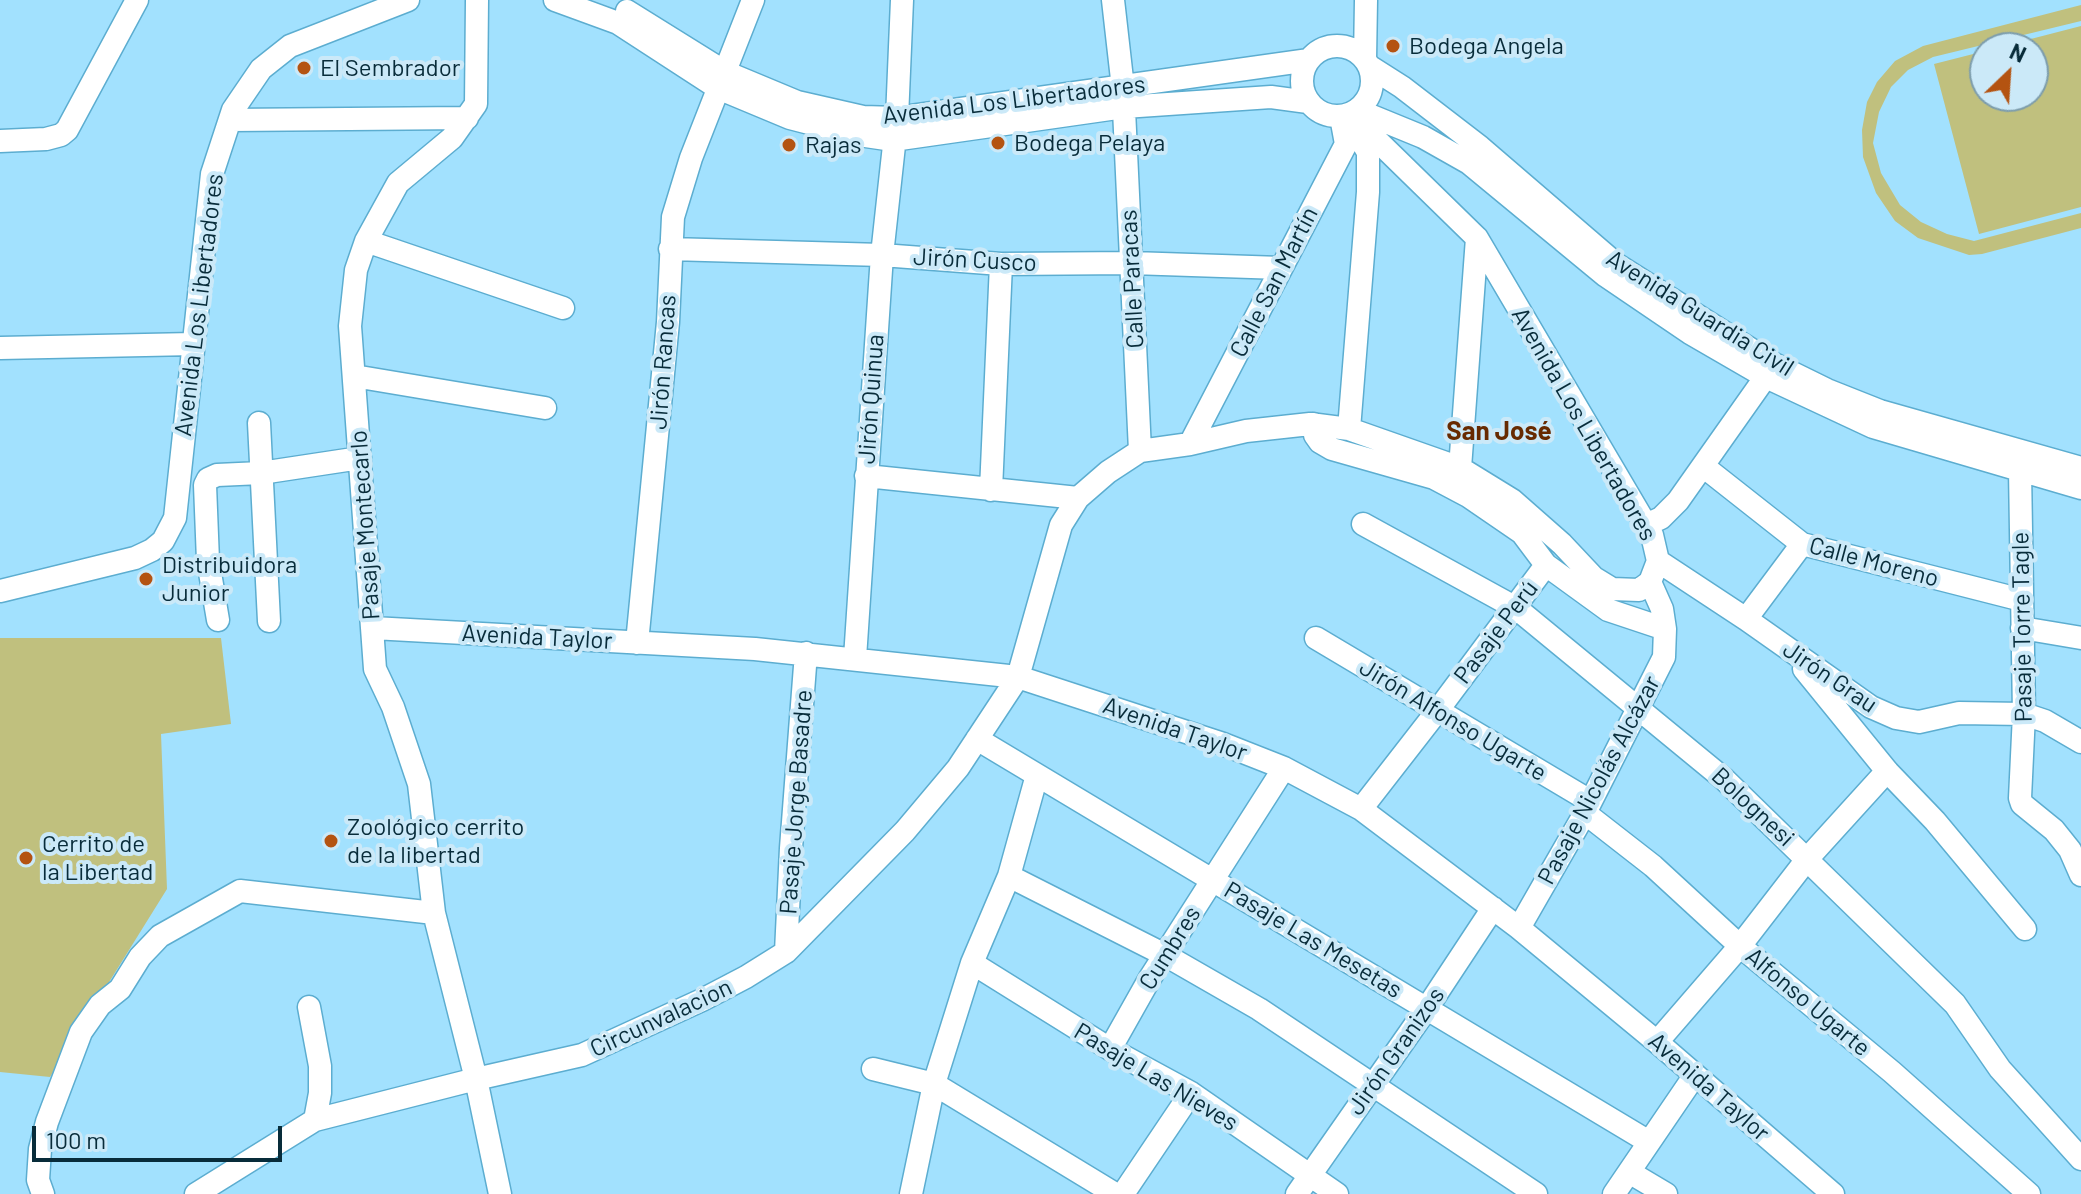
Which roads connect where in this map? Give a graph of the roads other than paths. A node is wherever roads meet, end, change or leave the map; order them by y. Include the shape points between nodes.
1 (408, 0) edge
2 (477, 0) edge
3 (555, 0) edge
4 (601, 0) edge
5 (753, 0) edge
6 (902, 0) edge
7 (1113, 0) edge
8 (134, 1) edge
9 (1366, 2) edge
10 (1330, 47) junction
11 (1309, 60) junction
12 (1367, 63) junction
13 (1235, 72) junction
14 (722, 80) junction
15 (1124, 98) junction
16 (1237, 100) junction
17 (1308, 102) junction
18 (1349, 114) junction
19 (467, 118) junction
20 (230, 120) junction
21 (895, 129) junction
22 (0, 141) edge
23 (1477, 238) junction
24 (366, 241) junction
25 (670, 249) junction
26 (882, 255) junction
27 (1132, 263) junction
28 (1001, 264) junction
29 (1281, 268) junction
30 (563, 308) dead end
31 (193, 344) junction
32 (0, 348) edge
33 (1770, 371) junction
34 (354, 376) junction
35 (545, 408) dead end
36 (259, 423) dead end
37 (1314, 424) junction
38 (1349, 429) junction
39 (1190, 444) junction
40 (1140, 451) junction
41 (360, 458) junction
42 (2022, 460) junction
43 (1703, 466) junction
44 (1460, 468) junction
45 (2081, 468) edge
46 (261, 473) junction
47 (866, 476) junction
48 (2081, 488) edge
49 (991, 490) junction
50 (1078, 498) junction
51 (1363, 524) dead end
52 (1646, 525) junction
53 (1802, 544) junction
54 (1546, 565) junction
55 (1654, 572) junction
56 (0, 591) edge
57 (2022, 600) junction
58 (1516, 608) junction
59 (1746, 619) junction
60 (218, 620) dead end
61 (269, 621) dead end
62 (373, 628) junction
63 (2022, 628) junction
64 (1665, 629) junction
65 (1316, 638) dead end
66 (2081, 638) edge
67 (637, 643) junction
68 (1791, 652) junction
69 (806, 653) junction
70 (855, 658) junction
71 (1018, 677) junction
72 (1640, 708) junction
73 (1438, 710) junction
74 (2024, 714) junction
75 (977, 739) junction
76 (2081, 742) edge
77 (1284, 768) junction
78 (1887, 771) junction
79 (1037, 775) junction
80 (1588, 807) junction
81 (1361, 809) junction
82 (1808, 858) junction
83 (2081, 875) edge
84 (1009, 876) junction
85 (1213, 880) junction
86 (1493, 908) junction
87 (434, 913) junction
88 (1519, 928) junction
89 (2025, 929) dead end
90 (1740, 946) junction
91 (786, 952) junction
92 (1165, 955) junction
93 (972, 963) junction
94 (309, 1007) dead end
95 (1427, 1008) junction
96 (1657, 1042) junction
97 (1110, 1049) junction
98 (873, 1069) dead end
99 (1695, 1075) junction
100 (476, 1079) junction
101 (934, 1084) junction
102 (1372, 1087) junction
103 (1191, 1093) junction
104 (315, 1120) junction
105 (1649, 1142) junction
106 (2081, 1159) edge
107 (1629, 1172) junction
108 (1303, 1184) edge
109 (43, 1194) edge
110 (196, 1194) edge
111 (500, 1194) edge
112 (911, 1194) edge
113 (1115, 1194) edge
114 (1123, 1194) edge
115 (1337, 1194) edge
116 (1536, 1194) edge
117 (1614, 1194) edge
118 (1666, 1194) edge
119 (1833, 1194) edge
120 (2029, 1194) edge

1 - 20 street, Avenida Los Libertadores via 290,46 261,69
2 - 19 street, Pasaje Montecarlo via 476,104
3 - 14 street, Avenida Los Libertadores via 618,23
4 - 14 street, Avenida Los Libertadores via 624,9
5 - 14 street, Jirón Rancas
6 - 21 street, Jirón Quinua
7 - 15 street, Calle Paracas
8 - 22 street via 67,130 46,139
9 - 10 street
9 - 12 street
10 - 11 street
10 - 12 street via 1350,49
11 - 13 street, Avenida Los Libertadores
11 - 17 street via 1301,81
12 - 18 street via 1370,95
12 - 33 street, Avenida Guardia Civil via 1480,147 1616,264
13 - 15 street, Avenida Los Libertadores
13 - 16 street
14 - 21 street, Avenida Los Libertadores via 790,118 852,134
14 - 25 street, Jirón Rancas via 691,158 673,217
15 - 16 street, Avenida Los Libertadores
15 - 21 street, Avenida Los Libertadores
15 - 27 street, Calle Paracas
16 - 17 street, Avenida Los Libertadores
17 - 18 street via 1323,114
18 - 23 street, Avenida Los Libertadores
18 - 29 street, Calle San Martín via 1346,144
18 - 33 street, Avenida Guardia Civil via 1423,137 1469,163 1606,276 1690,333
18 - 38 street via 1368,152
19 - 20 street
19 - 24 street, Pasaje Montecarlo via 452,138 398,183
20 - 31 street, Avenida Los Libertadores via 212,174
21 - 26 street, Jirón Quinua
23 - 44 street
23 - 52 street, Avenida Los Libertadores
24 - 30 street
24 - 34 street, Pasaje Montecarlo via 356,270 350,326
25 - 26 street, Jirón Cusco
25 - 67 street, Jirón Rancas via 668,322
26 - 28 street, Jirón Cusco
26 - 47 street, Jirón Quinua
27 - 28 street, Jirón Cusco
27 - 29 street, Jirón Cusco
27 - 40 street, Calle Paracas
28 - 49 street
29 - 39 street, Calle San Martín
31 - 32 street
31 - 56 street, Avenida Los Libertadores via 175,518 163,541 135,558
33 - 42 street, Avenida Guardia Civil
33 - 43 street
34 - 35 street
34 - 41 street, Pasaje Montecarlo
36 - 46 street
37 - 38 street
37 - 39 street
37 - 54 street, Pasaje Perú via 1320,442 1332,449 1434,478 1468,496 1522,533
38 - 44 street
39 - 40 street
40 - 50 street
41 - 46 street
41 - 62 street, Pasaje Montecarlo
42 - 45 street, Avenida Guardia Civil
42 - 48 street, Avenida Guardia Civil
42 - 57 street, Pasaje Torre Tagle
43 - 52 street via 1678,501
43 - 53 street, Calle Moreno
44 - 55 street via 1512,500 1612,589 1639,590
46 - 60 street via 217,475 205,485 208,561
46 - 61 street
47 - 49 street
47 - 70 street, Jirón Quinua
49 - 50 street
50 - 71 street, Circunvalacion via 1061,525
51 - 58 street, Bolognesi
52 - 55 street, Avenida Los Libertadores via 1652,535
53 - 57 street, Calle Moreno
53 - 59 street
54 - 58 street, Pasaje Perú
54 - 64 street via 1608,610
55 - 59 street, Jirón Grau
55 - 64 street, Pasaje Nicolás Alcázar
57 - 63 street, Pasaje Torre Tagle
58 - 72 street, Bolognesi
58 - 73 street, Pasaje Perú
59 - 68 street, Jirón Grau
62 - 67 street, Avenida Taylor
62 - 87 street, Pasaje Montecarlo via 375,669 419,784
63 - 66 street
63 - 74 street, Pasaje Torre Tagle
64 - 72 street, Pasaje Nicolás Alcázar via 1664,657
65 - 73 street, Jirón Alfonso Ugarte
67 - 69 street, Avenida Taylor
68 - 74 street, Jirón Grau via 1896,718 1919,722 1959,713
68 - 78 street
69 - 70 street, Avenida Taylor
69 - 91 street, Pasaje Jorge Basadre
70 - 71 street, Avenida Taylor
71 - 75 street, Circunvalacion
71 - 77 street, Avenida Taylor
72 - 80 street, Pasaje Nicolás Alcázar
72 - 82 street, Bolognesi
73 - 80 street, Jirón Alfonso Ugarte
73 - 81 street, Pasaje Perú
74 - 76 street
74 - 83 street, Pasaje Torre Tagle via 2022,804 2062,840
75 - 79 street, Pasaje Las Mesetas
75 - 91 street, Circunvalacion via 905,831
77 - 81 street, Avenida Taylor
77 - 85 street, Cumbres
78 - 82 street
78 - 89 street
79 - 84 street
79 - 85 street, Pasaje Las Mesetas
80 - 88 street, Pasaje Nicolás Alcázar
80 - 90 street, Alfonso Ugarte
81 - 86 street, Avenida Taylor
82 - 90 street
82 - 106 street, Bolognesi via 1955,1004 2000,1069
84 - 92 street
84 - 93 street
85 - 92 street, Cumbres
85 - 95 street, Pasaje Las Mesetas
86 - 88 street, Avenida Taylor
86 - 95 street, Jirón Granizos
87 - 100 street, Pasaje Montecarlo
87 - 109 street via 240,891 160,936 81,1032 40,1149 38,1180
88 - 96 street, Avenida Taylor
90 - 96 street
90 - 120 street, Alfonso Ugarte
91 - 100 street, Circunvalacion via 724,989 582,1055
92 - 97 street, Cumbres
92 - 102 street via 1259,1009
93 - 97 street, Pasaje Las Nieves
93 - 101 street
94 - 104 street via 320,1066
95 - 102 street, Jirón Granizos
95 - 105 street, Pasaje Las Mesetas
96 - 99 street, Avenida Taylor
97 - 103 street, Pasaje Las Nieves
98 - 101 street
99 - 105 street
99 - 119 street, Avenida Taylor
100 - 104 street, Circunvalacion
100 - 111 street, Pasaje Montecarlo
101 - 112 street
101 - 113 street
102 - 108 street, Jirón Granizos
102 - 116 street
103 - 108 street, Pasaje Las Nieves
103 - 114 street
104 - 110 street, Circunvalacion
105 - 107 street
107 - 117 street
107 - 118 street
108 - 115 street, Pasaje Las Nieves

